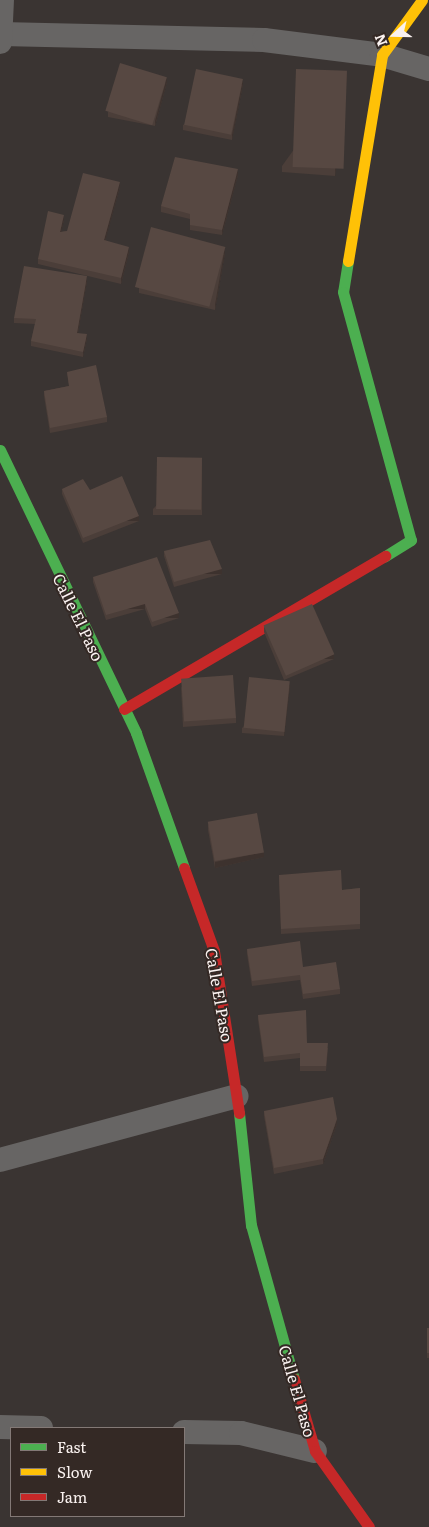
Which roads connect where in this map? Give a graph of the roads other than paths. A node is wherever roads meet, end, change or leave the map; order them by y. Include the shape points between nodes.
1 (2, 0) edge
2 (422, 0) edge
3 (0, 38) edge
4 (382, 55) junction
5 (429, 69) edge
6 (0, 450) edge
7 (124, 709) junction
8 (237, 1096) junction
9 (1, 1155) edge
10 (185, 1432) edge
11 (315, 1451) junction
12 (368, 1527) edge

1 - 3 street
2 - 4 street
3 - 4 street via 264,40
4 - 5 street
4 - 7 street via 343,292 411,540
6 - 7 street, Calle El Paso
7 - 8 street, Calle El Paso via 136,733 214,951
8 - 9 street
8 - 11 street, Calle El Paso via 251,1225
10 - 11 street via 241,1433
11 - 12 street, Calle El Paso

